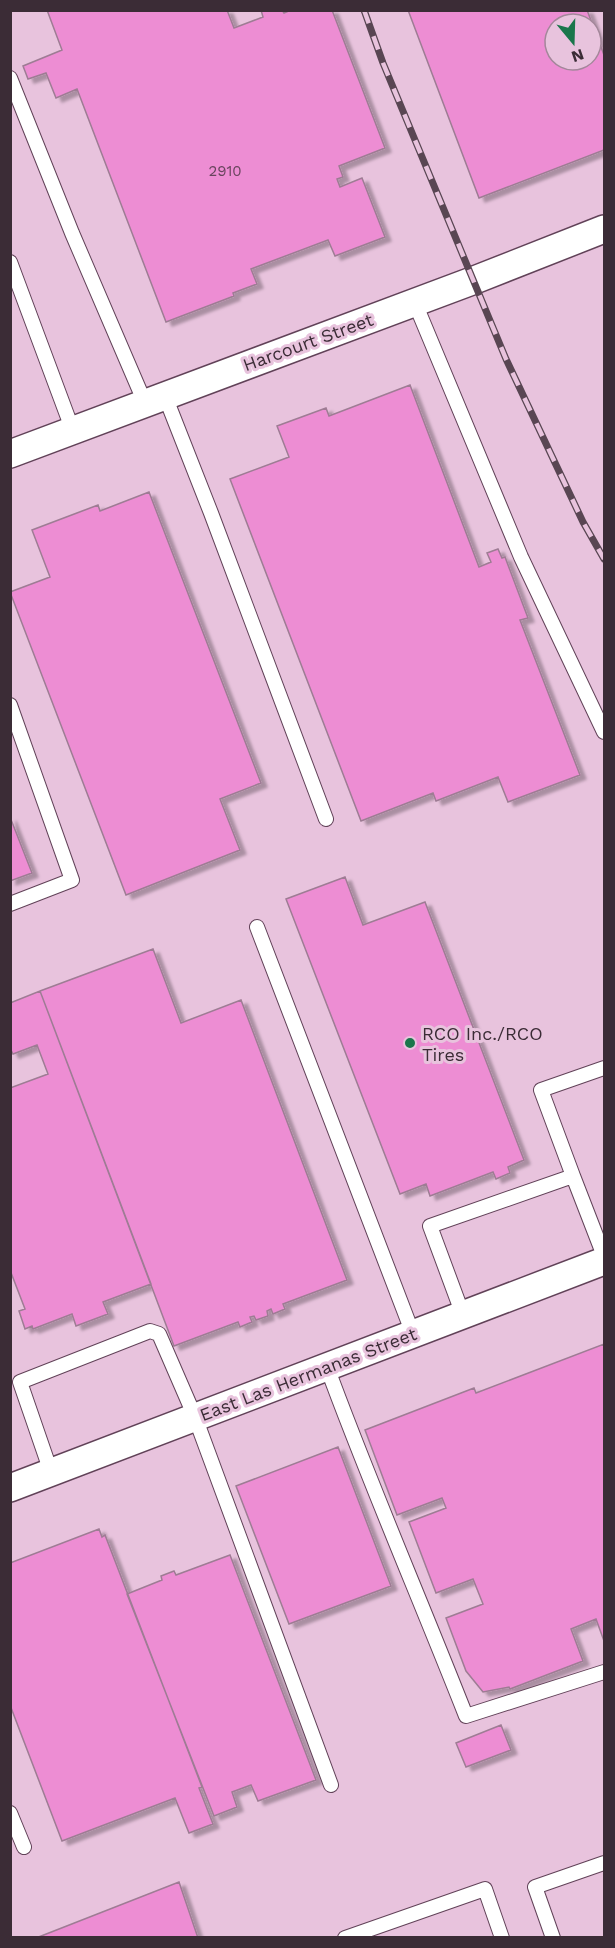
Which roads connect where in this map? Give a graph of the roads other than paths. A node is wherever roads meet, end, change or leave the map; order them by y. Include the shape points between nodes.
1 (10, 78) edge
2 (604, 229) edge
3 (10, 262) edge
4 (415, 303) junction
5 (155, 400) junction
6 (73, 431) junction
7 (10, 454) edge
8 (10, 705) edge
9 (604, 732) edge
10 (326, 819) dead end
11 (10, 904) edge
12 (257, 927) dead end
13 (604, 1068) edge
14 (573, 1176) junction
15 (604, 1258) edge
16 (463, 1315) junction
17 (413, 1334) junction
18 (327, 1367) junction
19 (15, 1384) edge
20 (195, 1417) junction
21 (51, 1472) junction
22 (10, 1488) edge
23 (604, 1672) edge
24 (331, 1785) dead end
25 (10, 1813) edge
26 (24, 1847) dead end
27 (604, 1863) edge
28 (345, 1938) edge
29 (502, 1938) edge
30 (553, 1938) edge

1 - 5 lane via 72,233
2 - 4 street, Harcourt Street
3 - 6 lane
4 - 5 street, Harcourt Street
4 - 9 lane via 521,557
5 - 6 street, Harcourt Street
5 - 10 lane via 211,513
6 - 7 street, Harcourt Street
8 - 11 lane via 72,880
12 - 17 lane
13 - 14 lane via 541,1090
14 - 15 lane
14 - 16 lane via 430,1226
15 - 16 street, East Las Hermanas Street
16 - 17 street, East Las Hermanas Street
17 - 18 street, East Las Hermanas Street
18 - 20 street, East Las Hermanas Street
18 - 23 lane via 466,1716
19 - 20 lane via 150,1331 159,1334
19 - 21 lane
20 - 21 street, East Las Hermanas Street
20 - 24 lane
21 - 22 street, East Las Hermanas Street
25 - 26 lane
27 - 30 lane via 535,1887
28 - 29 lane via 485,1888

